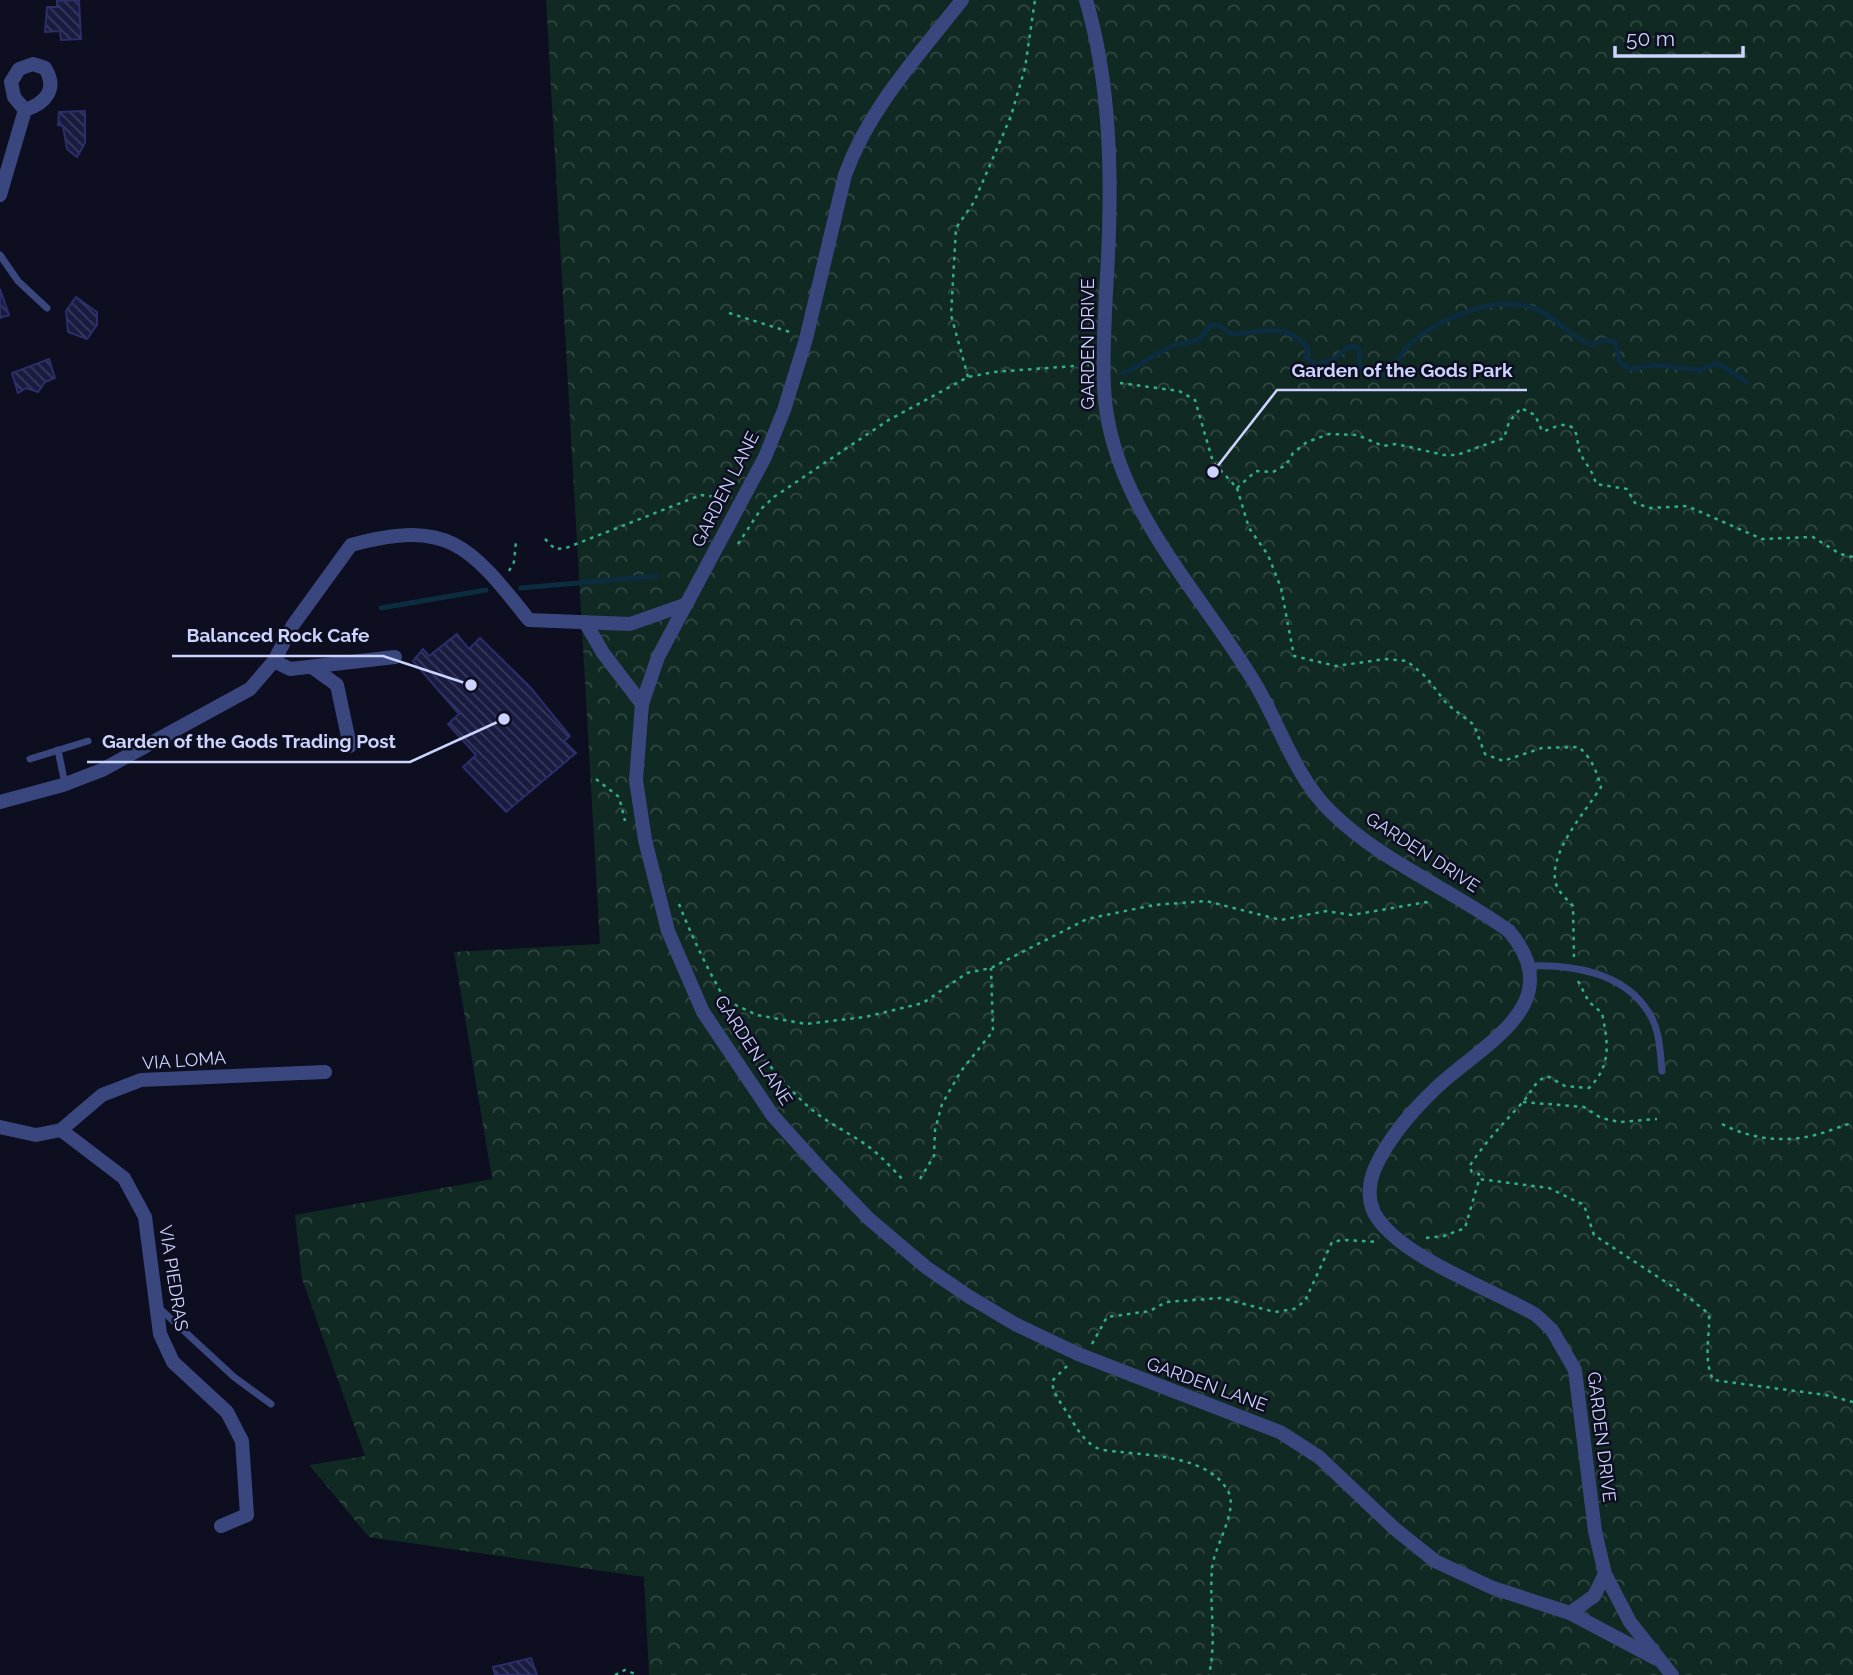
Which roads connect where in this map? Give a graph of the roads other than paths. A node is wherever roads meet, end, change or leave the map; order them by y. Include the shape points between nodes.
1 (962, 0) edge
2 (1086, 0) edge
3 (25, 110) dead end
4 (0, 195) edge
5 (0, 255) edge
6 (47, 308) dead end
7 (687, 604) junction
8 (585, 622) junction
9 (395, 657) dead end
10 (274, 661) junction
11 (312, 667) junction
12 (642, 704) junction
13 (88, 741) dead end
14 (350, 746) dead end
15 (58, 750) junction
16 (30, 759) dead end
17 (65, 784) junction
18 (0, 803) edge
19 (1528, 966) junction
20 (1662, 1071) dead end
21 (324, 1072) dead end
22 (0, 1127) edge
23 (61, 1130) junction
24 (156, 1305) junction
25 (271, 1404) dead end
26 (221, 1526) dead end
27 (1605, 1574) junction
28 (1570, 1613) junction
29 (1657, 1659) junction
30 (1672, 1675) edge

1 - 7 street, GARDEN LANE via 881,103 853,152 806,339 770,445
2 - 19 street, GARDEN DRIVE via 1107,125 1103,380 1107,427 1130,491 1250,674 1308,782 1330,811 1366,841 1508,931 1521,945
3 - 4 street
5 - 6 lane via 18,281
7 - 8 street via 630,624
7 - 12 street, GARDEN LANE via 658,657
8 - 10 street via 529,620 501,583 457,545 442,538 404,533 351,545 293,625
8 - 12 street
9 - 11 street
10 - 11 street via 290,669
10 - 17 street via 250,690 161,740
11 - 14 street via 337,685
12 - 28 street, GARDEN LANE via 636,780 639,807 678,958 717,1036 773,1116 868,1218 927,1268 1015,1324 1078,1354 1280,1432 1319,1457 1435,1561 1493,1588
13 - 15 lane
15 - 16 lane
15 - 17 lane
17 - 18 street
19 - 20 lane via 1576,968 1612,979 1633,995 1649,1013 1658,1035
19 - 27 street, GARDEN DRIVE via 1529,989 1510,1028 1437,1087 1385,1144 1369,1197 1376,1217 1400,1241 1536,1315 1566,1350 1581,1401 1590,1492
21 - 23 street, VIA LOMA via 141,1080 102,1095
22 - 23 street via 36,1135
23 - 24 street, VIA PIEDRAS via 124,1178 145,1217
24 - 25 lane via 234,1377
24 - 26 street, VIA PIEDRAS via 160,1334 173,1362 227,1412 242,1441 247,1515
27 - 28 street via 1594,1596
27 - 29 street, GARDEN DRIVE via 1615,1598
28 - 29 street, GARDEN LANE
29 - 30 street, GARDEN DRIVE

